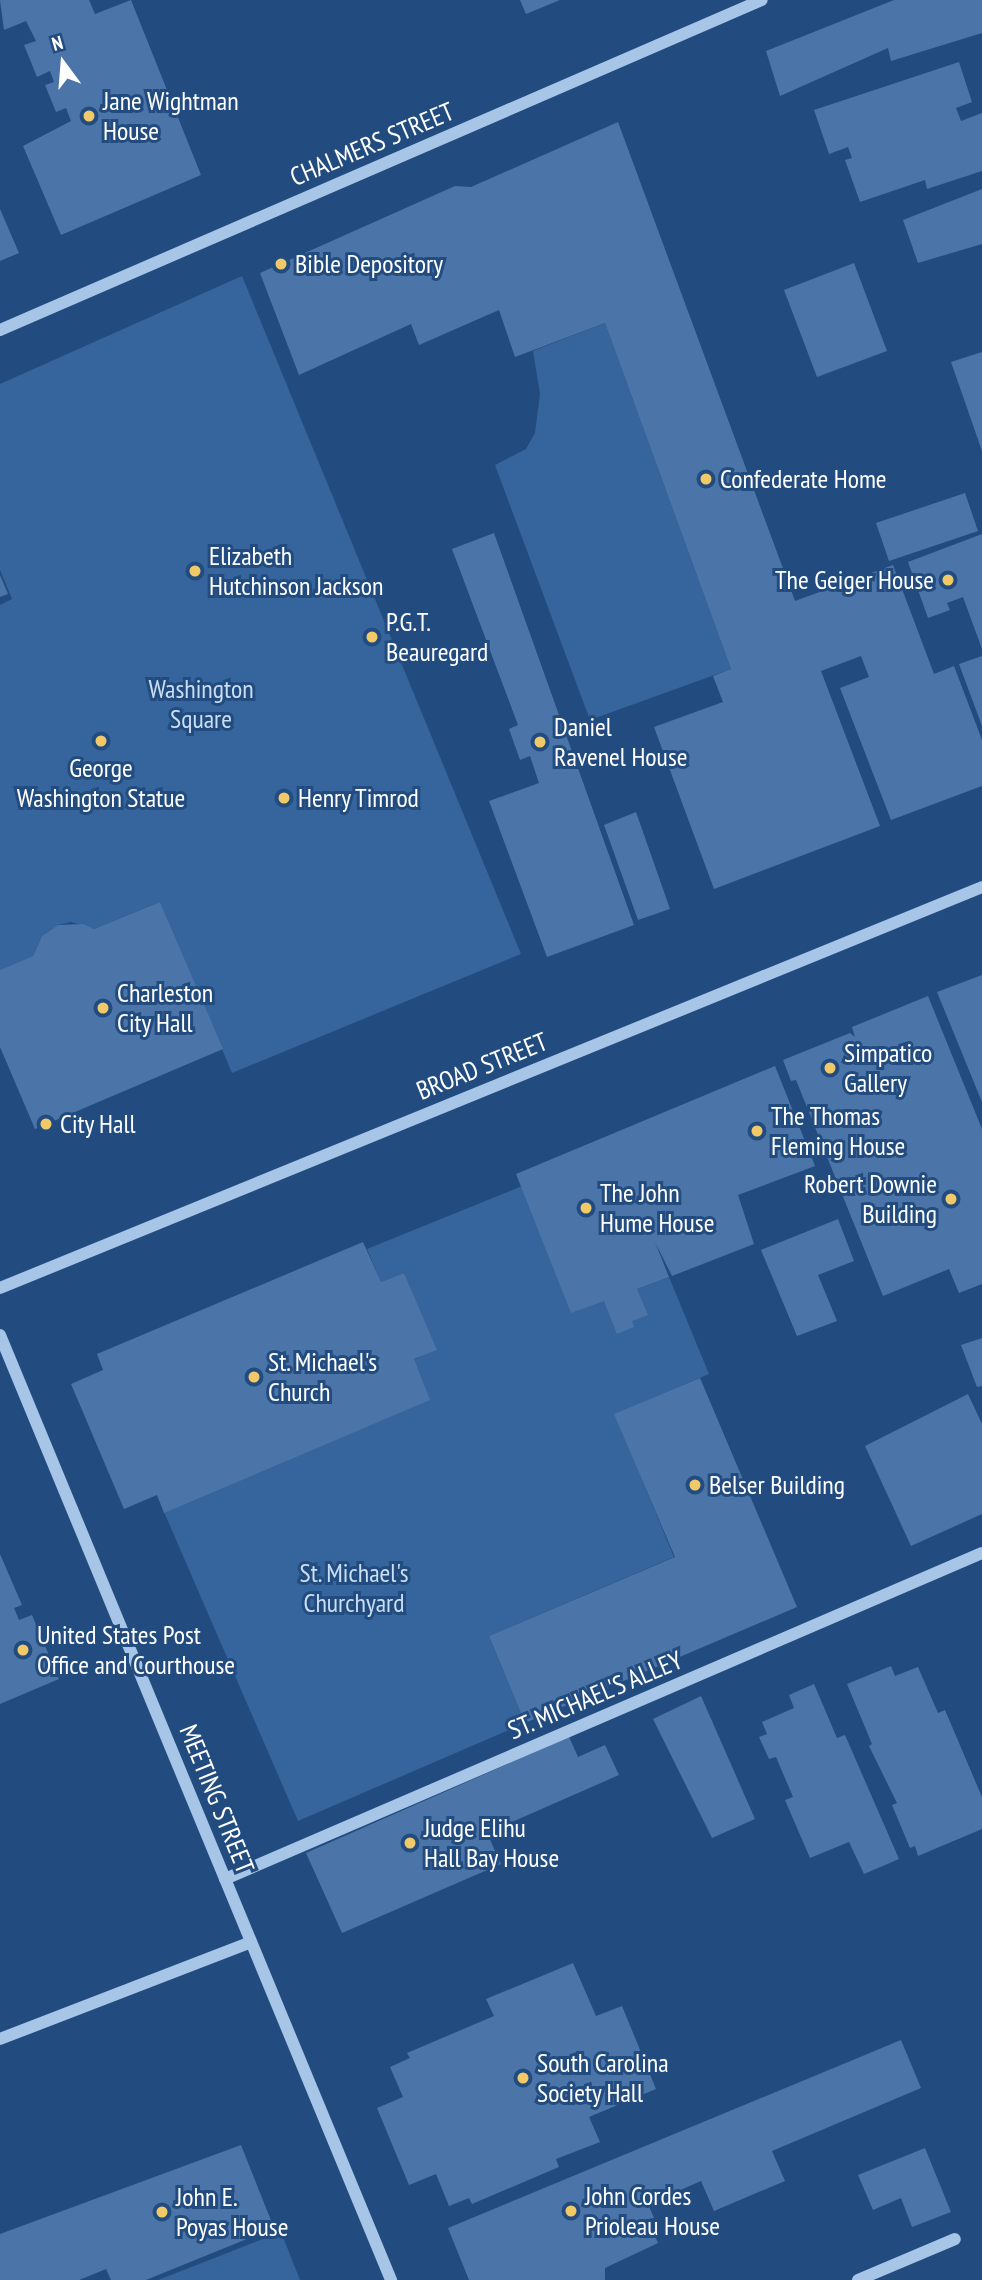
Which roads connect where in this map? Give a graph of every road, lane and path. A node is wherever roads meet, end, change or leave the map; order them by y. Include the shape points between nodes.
1 (762, 0) edge
2 (0, 330) edge
3 (982, 887) edge
4 (0, 1287) edge
5 (0, 1335) edge
6 (982, 1553) edge
7 (225, 1879) junction
8 (251, 1942) junction
9 (0, 2039) edge
10 (955, 2239) dead end
11 (391, 2280) edge
12 (858, 2280) edge

1 - 2 street, CHALMERS STREET
3 - 4 street, BROAD STREET
5 - 7 street, MEETING STREET
6 - 7 street, ST. MICHAEL'S ALLEY
7 - 8 street, MEETING STREET
8 - 9 street
8 - 11 street, MEETING STREET
10 - 12 street

